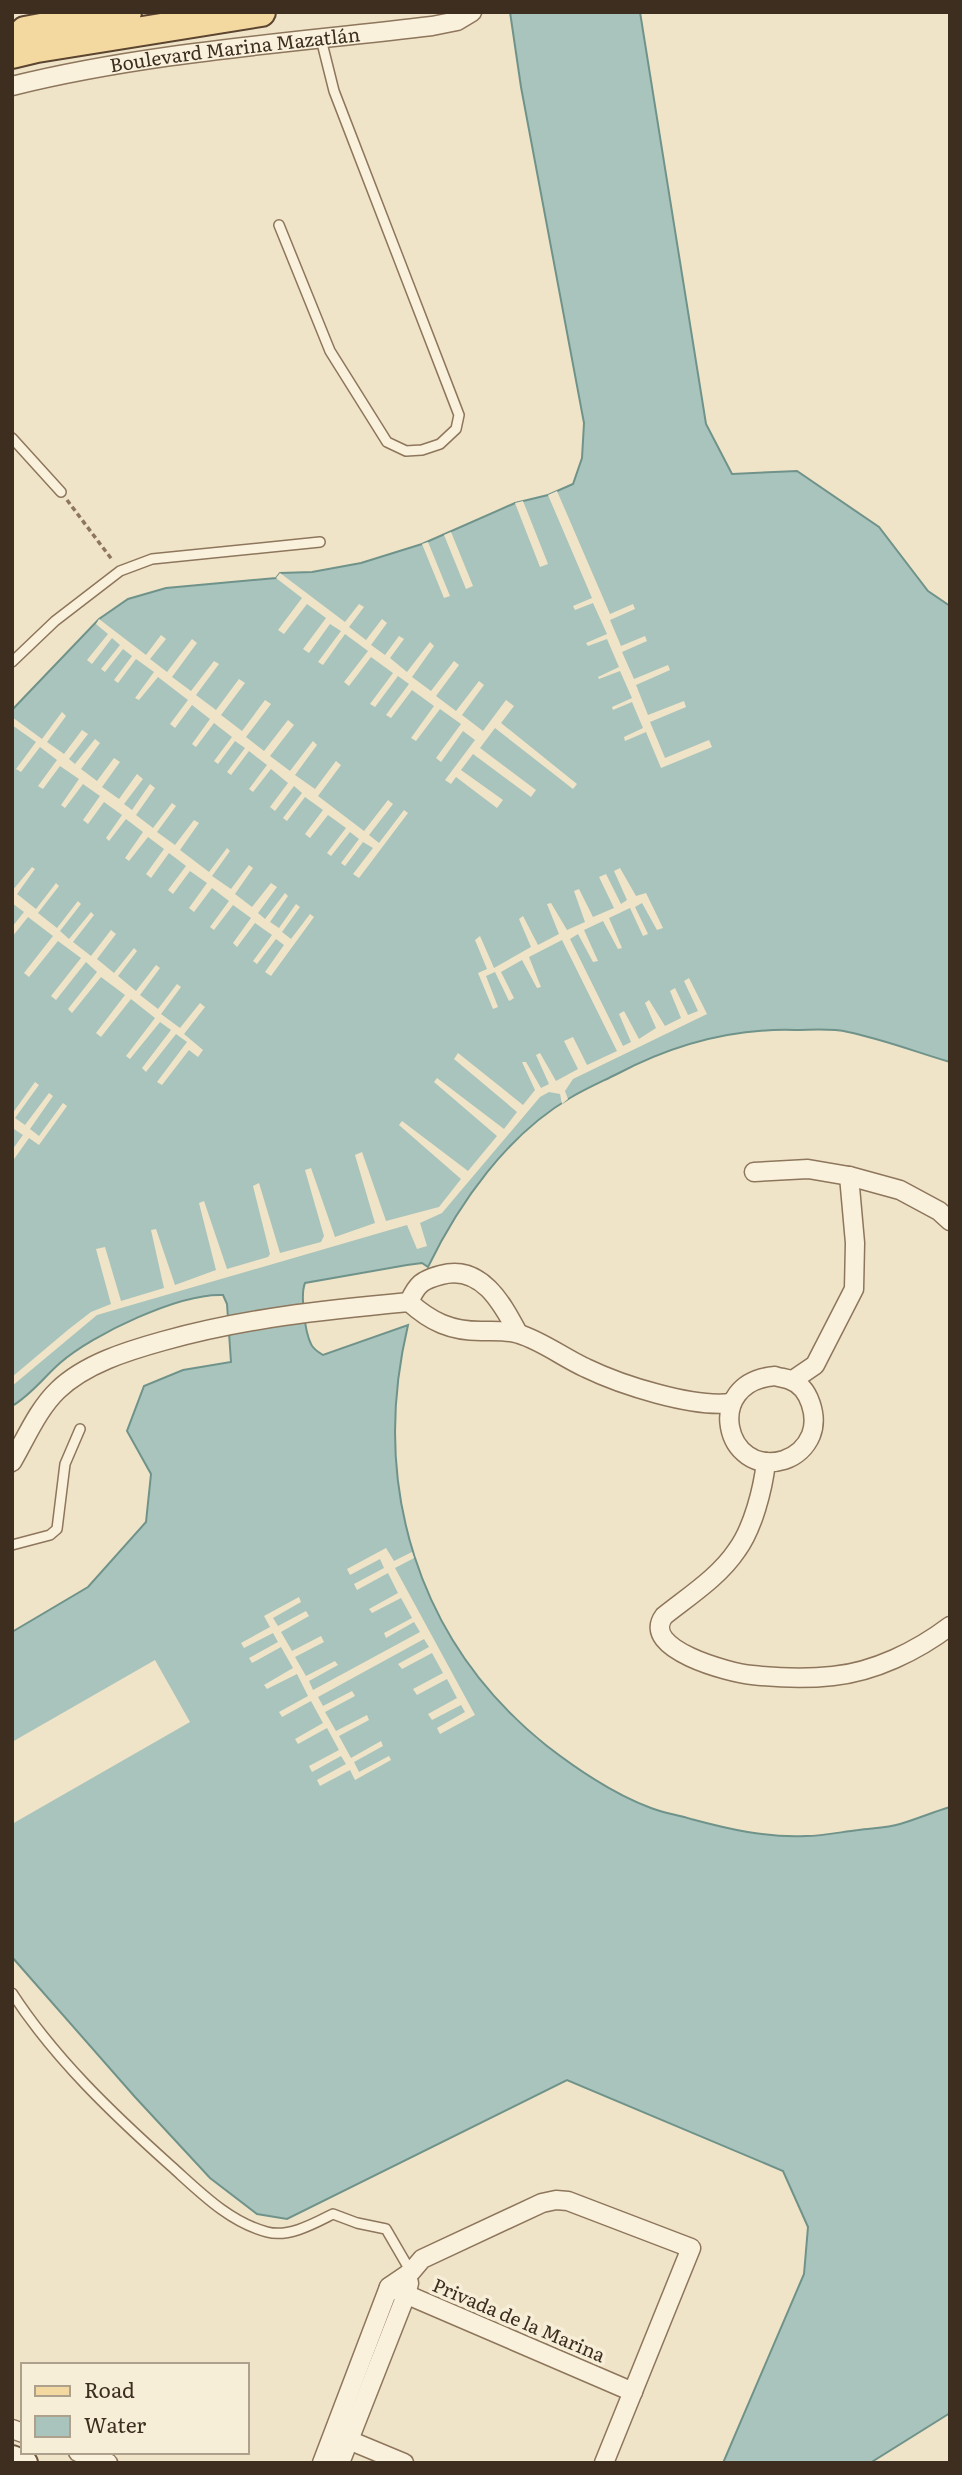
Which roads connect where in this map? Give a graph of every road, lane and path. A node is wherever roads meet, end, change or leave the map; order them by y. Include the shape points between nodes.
1 (127, 12) edge
2 (261, 12) edge
3 (464, 17) edge
4 (12, 34) edge
5 (321, 40) junction
6 (30, 43) edge
7 (12, 86) edge
8 (279, 225) dead end
9 (12, 438) edge
10 (61, 492) joint
11 (320, 542) dead end
12 (120, 571) junction
13 (12, 662) edge
14 (754, 1172) dead end
15 (849, 1176) junction
16 (950, 1221) edge
17 (409, 1302) junction
18 (518, 1333) junction
19 (793, 1380) junction
20 (731, 1403) junction
21 (79, 1429) dead end
22 (12, 1461) edge
23 (766, 1462) junction
24 (12, 1545) edge
25 (950, 1626) edge
26 (12, 1993) edge
27 (411, 2272) junction
28 (389, 2287) junction
29 (406, 2295) junction
30 (633, 2392) junction
31 (341, 2437) junction
32 (83, 2454) edge
33 (12, 2458) edge
34 (25, 2463) edge
35 (108, 2463) edge
36 (322, 2463) edge
37 (340, 2463) edge
38 (404, 2463) edge
39 (604, 2463) edge

1 - 6 main road, Boulevard Marina Mazatlán
2 - 6 main road, Boulevard Marina Mazatlán
3 - 5 street, Boulevard Marina Mazatlán
4 - 6 main road, Boulevard Marina Mazatlán
5 - 7 street, Boulevard Marina Mazatlán via 79,70
5 - 8 lane via 334,91 459,415 456,429 440,444 406,451 387,442 330,351
9 - 10 lane
10 - 12 path
11 - 12 lane via 152,559
12 - 13 lane via 55,621
14 - 15 street via 808,1169
15 - 16 street via 900,1190
15 - 19 street via 855,1243 853,1289 815,1366
17 - 18 street via 427,1318 449,1328
17 - 18 street via 425,1280 449,1273 468,1275 493,1292
17 - 22 street via 216,1326 126,1351 74,1377 48,1400
18 - 20 street via 588,1370 622,1382 713,1406
19 - 20 street via 761,1377 738,1391
19 - 23 street via 812,1406 813,1430 792,1457
20 - 23 street via 732,1437 747,1455
21 - 24 lane via 65,1464 57,1529
23 - 25 street via 763,1487 739,1548 721,1570 659,1622 664,1642 714,1667 792,1679 835,1676 880,1664 922,1646
26 - 27 lane via 33,2024 111,2113 224,2213 269,2233 304,2229 333,2214 386,2229
27 - 28 street
27 - 29 street
27 - 30 street via 422,2259 556,2200 691,2248
28 - 29 street, Privada de la Marina
28 - 31 street
29 - 30 street, Privada de la Marina
29 - 31 street
30 - 39 street
31 - 36 street
31 - 37 street
31 - 38 street
32 - 35 street
33 - 34 main road

